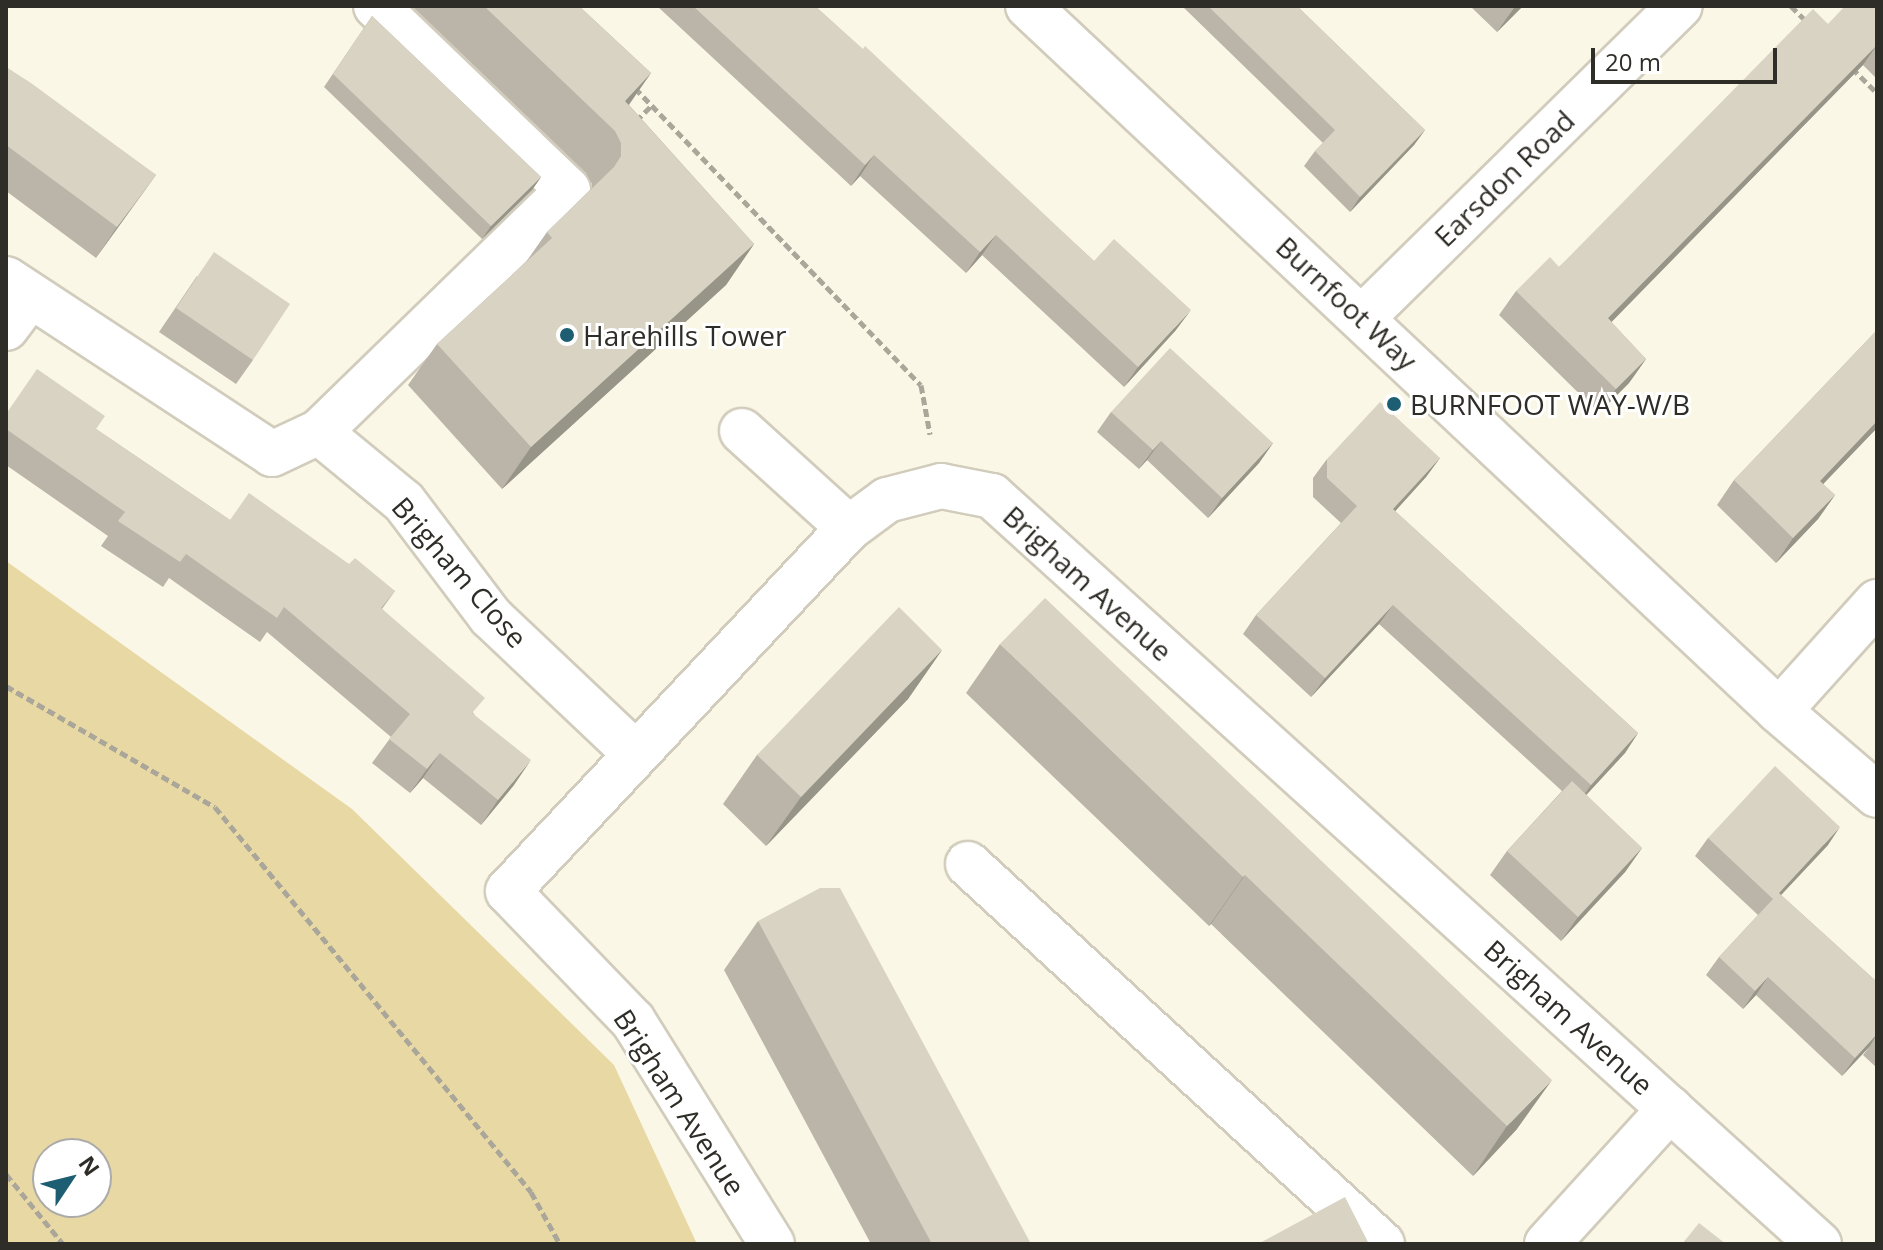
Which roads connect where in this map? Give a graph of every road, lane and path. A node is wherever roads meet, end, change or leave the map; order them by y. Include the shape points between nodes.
1 (376, 6) edge
2 (1028, 6) edge
3 (1680, 6) edge
4 (1791, 6) edge
5 (1813, 28) edge
6 (1845, 60) edge
7 (625, 77) edge
8 (1877, 93) edge
9 (652, 105) junction
10 (631, 126) edge
11 (14, 301) edge
12 (1363, 317) junction
13 (742, 431) dead end
14 (319, 432) junction
15 (941, 486) junction
16 (849, 528) junction
17 (1877, 602) edge
18 (6, 686) edge
19 (1779, 711) junction
20 (635, 753) junction
21 (1877, 795) edge
22 (968, 864) dead end
23 (1670, 1109) junction
24 (6, 1174) edge
25 (63, 1244) edge
26 (560, 1244) edge
27 (772, 1244) edge
28 (1382, 1244) edge
29 (1547, 1244) edge
30 (1819, 1244) edge

1 - 14 street via 568,190
2 - 12 street, Burnfoot Way
3 - 12 street, Earsdon Road
4 - 5 path
6 - 8 path
7 - 9 path
9 - 10 path
9 - 15 path via 921,385
11 - 14 street via 272,454
12 - 19 street, Burnfoot Way
13 - 16 street
14 - 20 street, Brigham Close via 404,502 491,617
15 - 16 street, Brigham Avenue via 887,500
15 - 23 street, Brigham Avenue via 992,496
16 - 20 street, Brigham Avenue
17 - 19 street
18 - 26 path via 215,807 531,1192
19 - 21 street, Burnfoot Way
20 - 27 street, Brigham Avenue via 508,891 633,1021
22 - 28 street
23 - 29 street
23 - 30 street, Brigham Avenue
24 - 25 path

